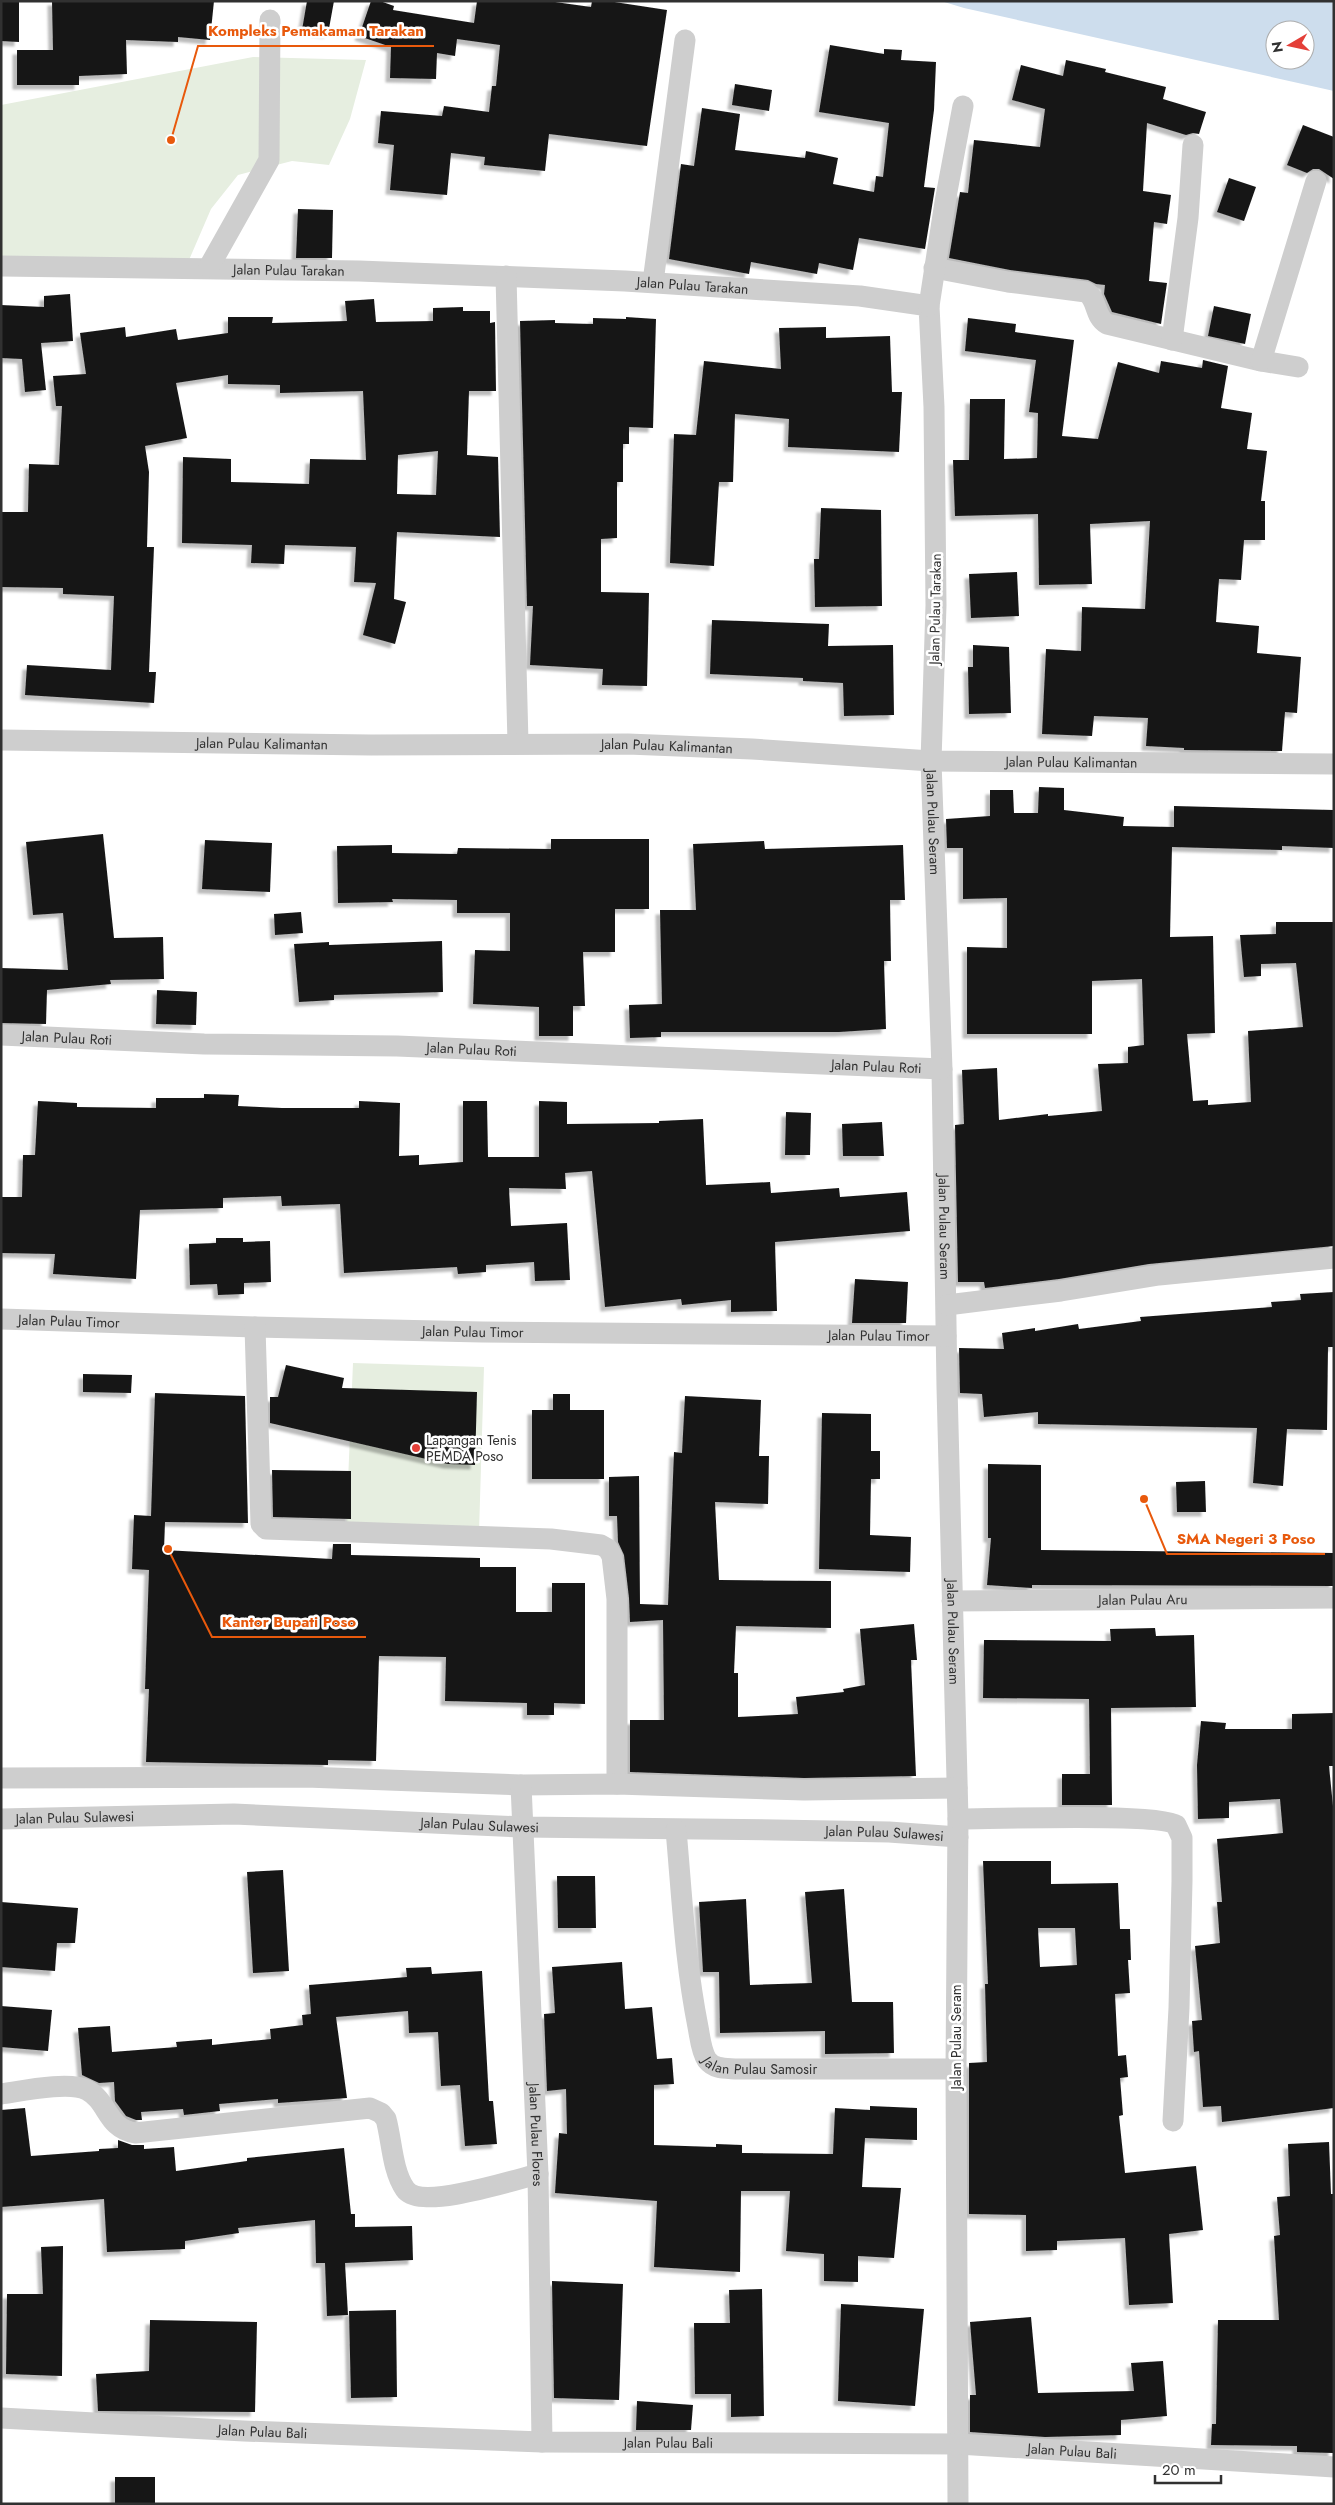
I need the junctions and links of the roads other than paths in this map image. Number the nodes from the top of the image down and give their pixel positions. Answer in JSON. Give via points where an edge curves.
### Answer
{"nodes":[{"id":1,"x":270,"y":20,"type":"dead end"},
{"id":2,"x":685,"y":40,"type":"dead end"},
{"id":3,"x":963,"y":106,"type":"dead end"},
{"id":4,"x":1193,"y":145,"type":"dead end"},
{"id":5,"x":1316,"y":181,"type":"dead end"},
{"id":6,"x":1,"y":266,"type":"edge"},
{"id":7,"x":209,"y":268,"type":"junction"},
{"id":8,"x":934,"y":268,"type":"junction"},
{"id":9,"x":506,"y":276,"type":"junction"},
{"id":10,"x":653,"y":282,"type":"junction"},
{"id":11,"x":929,"y":306,"type":"junction"},
{"id":12,"x":1172,"y":340,"type":"junction"},
{"id":13,"x":1261,"y":361,"type":"junction"},
{"id":14,"x":1298,"y":367,"type":"dead end"},
{"id":15,"x":1,"y":740,"type":"edge"},
{"id":16,"x":518,"y":744,"type":"junction"},
{"id":17,"x":932,"y":761,"type":"junction"},
{"id":18,"x":1334,"y":764,"type":"edge"},
{"id":19,"x":1,"y":1035,"type":"edge"},
{"id":20,"x":942,"y":1069,"type":"junction"},
{"id":21,"x":1334,"y":1258,"type":"edge"},
{"id":22,"x":947,"y":1305,"type":"junction"},
{"id":23,"x":1,"y":1318,"type":"edge"},
{"id":24,"x":255,"y":1328,"type":"junction"},
{"id":25,"x":946,"y":1336,"type":"junction"},
{"id":26,"x":1334,"y":1598,"type":"edge"},
{"id":27,"x":952,"y":1602,"type":"junction"},
{"id":28,"x":1,"y":1778,"type":"edge"},
{"id":29,"x":617,"y":1784,"type":"junction"},
{"id":30,"x":522,"y":1785,"type":"junction"},
{"id":31,"x":957,"y":1788,"type":"junction"},
{"id":32,"x":1,"y":1819,"type":"edge"},
{"id":33,"x":522,"y":1827,"type":"junction"},
{"id":34,"x":958,"y":1828,"type":"junction"},
{"id":35,"x":676,"y":1830,"type":"junction"},
{"id":36,"x":956,"y":2069,"type":"junction"},
{"id":37,"x":1,"y":2094,"type":"edge"},
{"id":38,"x":1173,"y":2121,"type":"dead end"},
{"id":39,"x":538,"y":2174,"type":"junction"},
{"id":40,"x":1,"y":2418,"type":"edge"},
{"id":41,"x":542,"y":2442,"type":"junction"},
{"id":42,"x":958,"y":2444,"type":"junction"},
{"id":43,"x":1334,"y":2467,"type":"edge"},
{"id":44,"x":958,"y":2504,"type":"edge"}],
"edges":[{"from":1,"to":7,"type":"street","via":[[269,160]]},
{"from":2,"to":10,"type":"street"},
{"from":3,"to":8,"type":"street"},
{"from":4,"to":12,"type":"street","via":[[1188,218]]},
{"from":5,"to":13,"type":"street"},
{"from":6,"to":7,"type":"street","name":"Jalan Pulau Tarakan"},
{"from":7,"to":9,"type":"street","name":"Jalan Pulau Tarakan"},
{"from":8,"to":11,"type":"street"},
{"from":8,"to":12,"type":"street","via":[[1086,292],[1104,322]]},
{"from":9,"to":10,"type":"street","name":"Jalan Pulau Tarakan"},
{"from":9,"to":16,"type":"street"},
{"from":10,"to":11,"type":"street","name":"Jalan Pulau Tarakan","via":[[860,296]]},
{"from":11,"to":17,"type":"street","name":"Jalan Pulau Tarakan","via":[[934,407],[936,605]]},
{"from":12,"to":13,"type":"street"},
{"from":13,"to":14,"type":"street"},
{"from":15,"to":16,"type":"street","name":"Jalan Pulau Kalimantan"},
{"from":16,"to":17,"type":"street","name":"Jalan Pulau Kalimantan","via":[[752,749]]},
{"from":17,"to":18,"type":"street","name":"Jalan Pulau Kalimantan"},
{"from":17,"to":20,"type":"street","name":"Jalan Pulau Seram"},
{"from":19,"to":20,"type":"street","name":"Jalan Pulau Roti","via":[[204,1044],[397,1046]]},
{"from":20,"to":22,"type":"street","name":"Jalan Pulau Seram"},
{"from":21,"to":22,"type":"street","via":[[1159,1275]]},
{"from":22,"to":25,"type":"street","name":"Jalan Pulau Seram"},
{"from":23,"to":24,"type":"street","name":"Jalan Pulau Timor"},
{"from":24,"to":25,"type":"street","name":"Jalan Pulau Timor"},
{"from":24,"to":29,"type":"street","via":[[261,1524],[266,1529],[551,1539],[601,1545],[608,1549],[612,1556],[617,1600]]},
{"from":25,"to":27,"type":"street","name":"Jalan Pulau Seram"},
{"from":26,"to":27,"type":"street","name":"Jalan Pulau Aru"},
{"from":27,"to":31,"type":"street","name":"Jalan Pulau Seram"},
{"from":28,"to":30,"type":"street","via":[[315,1777]]},
{"from":29,"to":30,"type":"street"},
{"from":29,"to":31,"type":"street","via":[[804,1790]]},
{"from":30,"to":33,"type":"street","name":"Jalan Pulau Flores"},
{"from":31,"to":34,"type":"street","name":"Jalan Pulau Seram"},
{"from":32,"to":33,"type":"street","name":"Jalan Pulau Sulawesi","via":[[234,1814]]},
{"from":33,"to":35,"type":"street","name":"Jalan Pulau Sulawesi"},
{"from":33,"to":39,"type":"street","name":"Jalan Pulau Flores"},
{"from":34,"to":35,"type":"street","name":"Jalan Pulau Sulawesi","via":[[889,1832]]},
{"from":34,"to":36,"type":"street","name":"Jalan Pulau Seram"},
{"from":34,"to":38,"type":"street","name":"Jalan Pulau Sulawesi","via":[[1111,1818],[1166,1820],[1176,1825],[1182,1838],[1182,1881]]},
{"from":35,"to":36,"type":"street","name":"Jalan Pulau Samosir","via":[[696,2015],[702,2048],[712,2065],[738,2069]]},
{"from":36,"to":42,"type":"street","name":"Jalan Pulau Seram"},
{"from":37,"to":39,"type":"street","via":[[77,2087],[95,2096],[116,2126],[135,2133],[370,2108],[386,2119],[398,2177],[405,2190],[423,2198]]},
{"from":39,"to":41,"type":"street","name":"Jalan Pulau Flores"},
{"from":40,"to":41,"type":"street","name":"Jalan Pulau Bali"},
{"from":41,"to":42,"type":"street","name":"Jalan Pulau Bali"},
{"from":42,"to":43,"type":"street","name":"Jalan Pulau Bali"},
{"from":42,"to":44,"type":"street","name":"Jalan Pulau Seram"}]}
